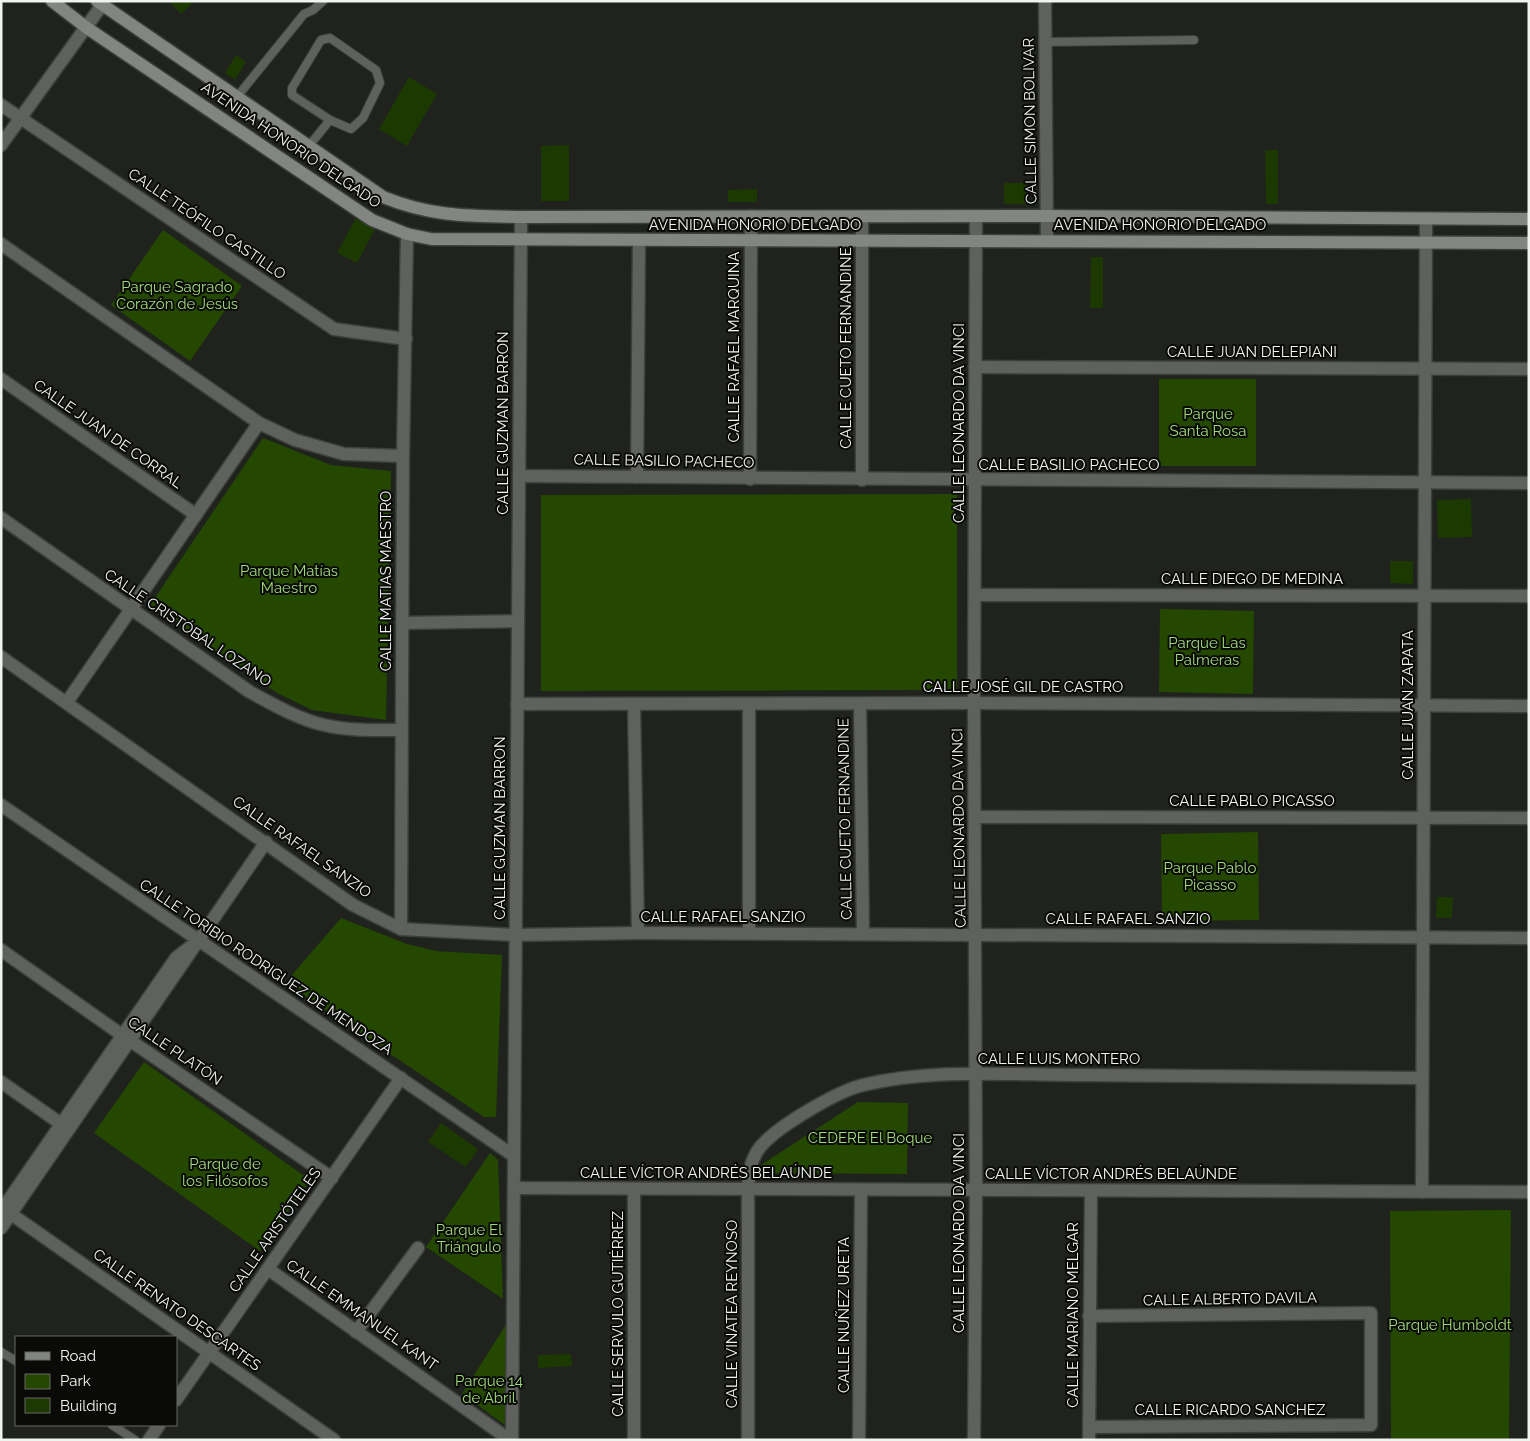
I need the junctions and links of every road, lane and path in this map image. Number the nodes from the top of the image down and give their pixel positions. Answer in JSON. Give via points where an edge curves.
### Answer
{"nodes":[{"id":1,"x":52,"y":1,"type":"edge"},
{"id":2,"x":323,"y":1,"type":"edge"},
{"id":3,"x":1045,"y":1,"type":"edge"},
{"id":4,"x":100,"y":3,"type":"edge"},
{"id":5,"x":87,"y":28,"type":"junction"},
{"id":6,"x":1194,"y":40,"type":"dead end"},
{"id":7,"x":1045,"y":42,"type":"junction"},
{"id":8,"x":236,"y":98,"type":"junction"},
{"id":9,"x":1,"y":105,"type":"edge"},
{"id":10,"x":20,"y":118,"type":"junction"},
{"id":11,"x":330,"y":120,"type":"junction"},
{"id":12,"x":1,"y":145,"type":"edge"},
{"id":13,"x":308,"y":147,"type":"junction"},
{"id":14,"x":751,"y":216,"type":"junction"},
{"id":15,"x":862,"y":216,"type":"junction"},
{"id":16,"x":1047,"y":216,"type":"junction"},
{"id":17,"x":521,"y":217,"type":"junction"},
{"id":18,"x":976,"y":217,"type":"junction"},
{"id":19,"x":1426,"y":219,"type":"junction"},
{"id":20,"x":1529,"y":219,"type":"edge"},
{"id":21,"x":407,"y":234,"type":"junction"},
{"id":22,"x":521,"y":240,"type":"junction"},
{"id":23,"x":639,"y":240,"type":"junction"},
{"id":24,"x":750,"y":240,"type":"junction"},
{"id":25,"x":976,"y":241,"type":"junction"},
{"id":26,"x":1047,"y":241,"type":"junction"},
{"id":27,"x":862,"y":242,"type":"junction"},
{"id":28,"x":1426,"y":243,"type":"junction"},
{"id":29,"x":1529,"y":243,"type":"edge"},
{"id":30,"x":1,"y":244,"type":"edge"},
{"id":31,"x":406,"y":339,"type":"junction"},
{"id":32,"x":975,"y":367,"type":"junction"},
{"id":33,"x":1529,"y":369,"type":"edge"},
{"id":34,"x":1425,"y":370,"type":"junction"},
{"id":35,"x":1,"y":379,"type":"edge"},
{"id":36,"x":259,"y":423,"type":"junction"},
{"id":37,"x":403,"y":456,"type":"junction"},
{"id":38,"x":519,"y":476,"type":"junction"},
{"id":39,"x":637,"y":477,"type":"junction"},
{"id":40,"x":750,"y":479,"type":"junction"},
{"id":41,"x":862,"y":480,"type":"junction"},
{"id":42,"x":974,"y":480,"type":"junction"},
{"id":43,"x":1425,"y":483,"type":"junction"},
{"id":44,"x":1529,"y":483,"type":"edge"},
{"id":45,"x":196,"y":515,"type":"junction"},
{"id":46,"x":1,"y":518,"type":"edge"},
{"id":47,"x":975,"y":595,"type":"junction"},
{"id":48,"x":1424,"y":596,"type":"junction"},
{"id":49,"x":1529,"y":596,"type":"edge"},
{"id":50,"x":131,"y":609,"type":"junction"},
{"id":51,"x":518,"y":620,"type":"junction"},
{"id":52,"x":402,"y":623,"type":"junction"},
{"id":53,"x":1,"y":657,"type":"edge"},
{"id":54,"x":67,"y":702,"type":"junction"},
{"id":55,"x":974,"y":703,"type":"junction"},
{"id":56,"x":517,"y":704,"type":"junction"},
{"id":57,"x":634,"y":704,"type":"junction"},
{"id":58,"x":749,"y":704,"type":"junction"},
{"id":59,"x":860,"y":704,"type":"junction"},
{"id":60,"x":1424,"y":705,"type":"junction"},
{"id":61,"x":1529,"y":706,"type":"edge"},
{"id":62,"x":401,"y":730,"type":"junction"},
{"id":63,"x":1,"y":805,"type":"edge"},
{"id":64,"x":975,"y":817,"type":"junction"},
{"id":65,"x":1423,"y":818,"type":"junction"},
{"id":66,"x":1529,"y":818,"type":"edge"},
{"id":67,"x":266,"y":842,"type":"junction"},
{"id":68,"x":402,"y":928,"type":"junction"},
{"id":69,"x":638,"y":933,"type":"junction"},
{"id":70,"x":749,"y":933,"type":"junction"},
{"id":71,"x":863,"y":934,"type":"junction"},
{"id":72,"x":515,"y":935,"type":"junction"},
{"id":73,"x":976,"y":935,"type":"junction"},
{"id":74,"x":1423,"y":938,"type":"junction"},
{"id":75,"x":1529,"y":938,"type":"edge"},
{"id":76,"x":198,"y":941,"type":"junction"},
{"id":77,"x":1,"y":950,"type":"edge"},
{"id":78,"x":126,"y":1038,"type":"junction"},
{"id":79,"x":975,"y":1074,"type":"junction"},
{"id":80,"x":401,"y":1078,"type":"junction"},
{"id":81,"x":1422,"y":1078,"type":"junction"},
{"id":82,"x":1,"y":1082,"type":"edge"},
{"id":83,"x":65,"y":1127,"type":"junction"},
{"id":84,"x":514,"y":1156,"type":"junction"},
{"id":85,"x":332,"y":1178,"type":"junction"},
{"id":86,"x":514,"y":1188,"type":"junction"},
{"id":87,"x":634,"y":1189,"type":"junction"},
{"id":88,"x":748,"y":1189,"type":"junction"},
{"id":89,"x":861,"y":1190,"type":"junction"},
{"id":90,"x":976,"y":1190,"type":"junction"},
{"id":91,"x":1091,"y":1191,"type":"junction"},
{"id":92,"x":1422,"y":1192,"type":"junction"},
{"id":93,"x":1529,"y":1192,"type":"edge"},
{"id":94,"x":4,"y":1210,"type":"edge"},
{"id":95,"x":1,"y":1228,"type":"edge"},
{"id":96,"x":418,"y":1248,"type":"dead end"},
{"id":97,"x":268,"y":1269,"type":"junction"},
{"id":98,"x":1090,"y":1316,"type":"junction"},
{"id":99,"x":356,"y":1332,"type":"junction"},
{"id":100,"x":1,"y":1352,"type":"edge"},
{"id":101,"x":210,"y":1352,"type":"junction"},
{"id":102,"x":15,"y":1361,"type":"edge"},
{"id":103,"x":178,"y":1397,"type":"edge"},
{"id":104,"x":1370,"y":1425,"type":"joint"},
{"id":105,"x":114,"y":1426,"type":"edge"},
{"id":106,"x":159,"y":1426,"type":"edge"},
{"id":107,"x":1089,"y":1433,"type":"edge"},
{"id":108,"x":135,"y":1440,"type":"edge"},
{"id":109,"x":149,"y":1440,"type":"edge"},
{"id":110,"x":334,"y":1440,"type":"edge"},
{"id":111,"x":511,"y":1440,"type":"edge"},
{"id":112,"x":634,"y":1440,"type":"edge"},
{"id":113,"x":748,"y":1440,"type":"edge"},
{"id":114,"x":859,"y":1440,"type":"edge"},
{"id":115,"x":974,"y":1440,"type":"edge"}],
"edges":[{"from":1,"to":5,"type":"street","name":"AVENIDA HONORIO DELGADO"},
{"from":2,"to":8,"type":"lane","via":[[304,14]]},
{"from":3,"to":7,"type":"street","name":"CALLE SIMON BOLIVAR"},
{"from":4,"to":5,"type":"street"},
{"from":4,"to":8,"type":"street","name":"AVENIDA HONORIO DELGADO"},
{"from":5,"to":10,"type":"street"},
{"from":5,"to":21,"type":"street","name":"AVENIDA HONORIO DELGADO","via":[[372,220]]},
{"from":6,"to":7,"type":"lane"},
{"from":7,"to":16,"type":"street","name":"CALLE SIMON BOLIVAR"},
{"from":8,"to":13,"type":"street","name":"AVENIDA HONORIO DELGADO"},
{"from":9,"to":10,"type":"street","name":"CALLE TEÓFILO CASTILLO"},
{"from":10,"to":12,"type":"street"},
{"from":10,"to":31,"type":"street","name":"CALLE TEÓFILO CASTILLO","via":[[334,329]]},
{"from":11,"to":11,"type":"lane","via":[[352,129],[363,118],[380,83],[376,70],[330,38],[321,40],[292,88],[292,95]]},
{"from":11,"to":13,"type":"lane"},
{"from":13,"to":17,"type":"street","name":"AVENIDA HONORIO DELGADO","via":[[383,197],[410,208],[442,214]]},
{"from":14,"to":15,"type":"street","name":"AVENIDA HONORIO DELGADO"},
{"from":14,"to":17,"type":"street","name":"AVENIDA HONORIO DELGADO"},
{"from":14,"to":24,"type":"street","name":"CALLE RAFAEL MARQUINA"},
{"from":15,"to":18,"type":"street","name":"AVENIDA HONORIO DELGADO"},
{"from":15,"to":27,"type":"street","name":"CALLE CUETO FERNANDINE"},
{"from":16,"to":18,"type":"street","name":"AVENIDA HONORIO DELGADO"},
{"from":16,"to":19,"type":"street","name":"AVENIDA HONORIO DELGADO"},
{"from":16,"to":26,"type":"street","name":"CALLE SIMON BOLIVAR"},
{"from":17,"to":22,"type":"street","name":"CALLE GUZMAN BARRON"},
{"from":18,"to":25,"type":"street","name":"CALLE LEONARDO DA VINCI"},
{"from":19,"to":20,"type":"street","name":"AVENIDA HONORIO DELGADO"},
{"from":19,"to":28,"type":"street","name":"CALLE JUAN ZAPATA"},
{"from":21,"to":22,"type":"street","name":"AVENIDA HONORIO DELGADO","via":[[430,239]]},
{"from":21,"to":31,"type":"street","name":"CALLE MATIAS MAESTRO"},
{"from":22,"to":23,"type":"street","name":"AVENIDA HONORIO DELGADO"},
{"from":22,"to":38,"type":"street","name":"CALLE GUZMAN BARRON"},
{"from":23,"to":24,"type":"street","name":"AVENIDA HONORIO DELGADO"},
{"from":23,"to":39,"type":"street"},
{"from":24,"to":27,"type":"street","name":"AVENIDA HONORIO DELGADO"},
{"from":24,"to":40,"type":"street","name":"CALLE RAFAEL MARQUINA"},
{"from":25,"to":26,"type":"street","name":"AVENIDA HONORIO DELGADO"},
{"from":25,"to":27,"type":"street","name":"AVENIDA HONORIO DELGADO"},
{"from":25,"to":32,"type":"street","name":"CALLE LEONARDO DA VINCI"},
{"from":26,"to":28,"type":"street","name":"AVENIDA HONORIO DELGADO"},
{"from":27,"to":41,"type":"street","name":"CALLE CUETO FERNANDINE"},
{"from":28,"to":29,"type":"street","name":"AVENIDA HONORIO DELGADO"},
{"from":28,"to":34,"type":"street","name":"CALLE JUAN ZAPATA"},
{"from":30,"to":36,"type":"street"},
{"from":31,"to":37,"type":"street","name":"CALLE MATIAS MAESTRO"},
{"from":32,"to":34,"type":"street","name":"CALLE JUAN DELEPIANI"},
{"from":32,"to":42,"type":"street","name":"CALLE LEONARDO DA VINCI"},
{"from":33,"to":34,"type":"street","name":"CALLE JUAN DELEPIANI"},
{"from":34,"to":43,"type":"street","name":"CALLE JUAN ZAPATA"},
{"from":35,"to":45,"type":"street","name":"CALLE JUAN DE CORRAL"},
{"from":36,"to":37,"type":"street","via":[[295,440],[344,454]]},
{"from":36,"to":45,"type":"street"},
{"from":37,"to":52,"type":"street","name":"CALLE MATIAS MAESTRO"},
{"from":38,"to":39,"type":"street","name":"CALLE BASILIO PACHECO"},
{"from":38,"to":51,"type":"street","name":"CALLE GUZMAN BARRON"},
{"from":39,"to":40,"type":"street","name":"CALLE BASILIO PACHECO"},
{"from":40,"to":41,"type":"street","name":"CALLE BASILIO PACHECO"},
{"from":41,"to":42,"type":"street","name":"CALLE BASILIO PACHECO"},
{"from":42,"to":43,"type":"street","name":"CALLE BASILIO PACHECO"},
{"from":42,"to":47,"type":"street","name":"CALLE LEONARDO DA VINCI"},
{"from":43,"to":44,"type":"street","name":"CALLE BASILIO PACHECO"},
{"from":43,"to":48,"type":"street","name":"CALLE JUAN ZAPATA"},
{"from":45,"to":50,"type":"street"},
{"from":46,"to":50,"type":"street","name":"CALLE CRISTÓBAL LOZANO"},
{"from":47,"to":48,"type":"street","name":"CALLE DIEGO DE MEDINA"},
{"from":47,"to":55,"type":"street","name":"CALLE LEONARDO DA VINCI"},
{"from":48,"to":49,"type":"street","name":"CALLE DIEGO DE MEDINA"},
{"from":48,"to":60,"type":"street","name":"CALLE JUAN ZAPATA"},
{"from":50,"to":54,"type":"street"},
{"from":50,"to":62,"type":"street","name":"CALLE CRISTÓBAL LOZANO","via":[[250,692],[282,710],[324,725],[356,730]]},
{"from":51,"to":52,"type":"street"},
{"from":51,"to":56,"type":"street","name":"CALLE GUZMAN BARRON"},
{"from":52,"to":62,"type":"street","name":"CALLE MATIAS MAESTRO"},
{"from":53,"to":54,"type":"street","name":"CALLE RAFAEL SANZIO"},
{"from":54,"to":67,"type":"street","name":"CALLE RAFAEL SANZIO"},
{"from":55,"to":59,"type":"street","name":"CALLE JOSÉ GIL DE CASTRO"},
{"from":55,"to":60,"type":"street","name":"CALLE JOSÉ GIL DE CASTRO"},
{"from":55,"to":64,"type":"street","name":"CALLE LEONARDO DA VINCI"},
{"from":56,"to":57,"type":"street","name":"CALLE JOSÉ GIL DE CASTRO"},
{"from":56,"to":72,"type":"street","name":"CALLE GUZMAN BARRON"},
{"from":57,"to":58,"type":"street","name":"CALLE JOSÉ GIL DE CASTRO"},
{"from":57,"to":69,"type":"street"},
{"from":58,"to":59,"type":"street","name":"CALLE JOSÉ GIL DE CASTRO"},
{"from":58,"to":70,"type":"street"},
{"from":59,"to":71,"type":"street","name":"CALLE CUETO FERNANDINE"},
{"from":60,"to":61,"type":"street","name":"CALLE JOSÉ GIL DE CASTRO"},
{"from":60,"to":65,"type":"street","name":"CALLE JUAN ZAPATA"},
{"from":62,"to":68,"type":"street","name":"CALLE MATIAS MAESTRO"},
{"from":63,"to":76,"type":"street","name":"CALLE TORIBIO RODRIGUEZ DE MENDOZA"},
{"from":64,"to":65,"type":"street","name":"CALLE PABLO PICASSO"},
{"from":64,"to":73,"type":"street","name":"CALLE LEONARDO DA VINCI"},
{"from":65,"to":66,"type":"street","name":"CALLE PABLO PICASSO"},
{"from":65,"to":74,"type":"street","name":"CALLE JUAN ZAPATA"},
{"from":67,"to":68,"type":"street","name":"CALLE RAFAEL SANZIO","via":[[353,904]]},
{"from":67,"to":76,"type":"street"},
{"from":68,"to":72,"type":"street","name":"CALLE RAFAEL SANZIO"},
{"from":69,"to":70,"type":"street","name":"CALLE RAFAEL SANZIO"},
{"from":69,"to":72,"type":"street","name":"CALLE RAFAEL SANZIO"},
{"from":70,"to":71,"type":"street","name":"CALLE RAFAEL SANZIO"},
{"from":71,"to":73,"type":"street","name":"CALLE RAFAEL SANZIO"},
{"from":72,"to":84,"type":"street","name":"CALLE GUZMAN BARRON"},
{"from":73,"to":74,"type":"street","name":"CALLE RAFAEL SANZIO"},
{"from":73,"to":79,"type":"street","name":"CALLE LEONARDO DA VINCI"},
{"from":74,"to":75,"type":"street","name":"CALLE RAFAEL SANZIO"},
{"from":74,"to":81,"type":"street","name":"CALLE JUAN ZAPATA"},
{"from":76,"to":78,"type":"street"},
{"from":76,"to":80,"type":"street","name":"CALLE TORIBIO RODRIGUEZ DE MENDOZA"},
{"from":77,"to":78,"type":"street","name":"CALLE PLATÓN"},
{"from":78,"to":83,"type":"street"},
{"from":78,"to":85,"type":"street","name":"CALLE PLATÓN"},
{"from":79,"to":81,"type":"street","name":"CALLE LUIS MONTERO"},
{"from":79,"to":88,"type":"street","name":"CALLE LUIS MONTERO","via":[[900,1077],[861,1086],[814,1108],[775,1132],[759,1148],[749,1168]]},
{"from":79,"to":90,"type":"street","name":"CALLE LEONARDO DA VINCI"},
{"from":80,"to":84,"type":"street","name":"CALLE TORIBIO RODRIGUEZ DE MENDOZA"},
{"from":80,"to":85,"type":"street","name":"CALLE ARISTÓTELES"},
{"from":81,"to":92,"type":"street","name":"CALLE JUAN ZAPATA"},
{"from":82,"to":83,"type":"street"},
{"from":83,"to":94,"type":"street"},
{"from":84,"to":86,"type":"street","name":"CALLE GUZMAN BARRON"},
{"from":85,"to":97,"type":"street","name":"CALLE ARISTÓTELES"},
{"from":86,"to":87,"type":"street","name":"CALLE VÍCTOR ANDRÉS BELAÚNDE"},
{"from":86,"to":111,"type":"street","name":"CALLE GUZMAN BARRON"},
{"from":87,"to":88,"type":"street","name":"CALLE VÍCTOR ANDRÉS BELAÚNDE"},
{"from":87,"to":112,"type":"street","name":"CALLE SERVULO GUTIÉRREZ"},
{"from":88,"to":89,"type":"street","name":"CALLE VÍCTOR ANDRÉS BELAÚNDE"},
{"from":88,"to":113,"type":"street","name":"CALLE VINATEA REYNOSO"},
{"from":89,"to":90,"type":"street","name":"CALLE VÍCTOR ANDRÉS BELAÚNDE"},
{"from":89,"to":114,"type":"street","name":"CALLE NUÑEZ URETA"},
{"from":90,"to":91,"type":"street","name":"CALLE VÍCTOR ANDRÉS BELAÚNDE"},
{"from":90,"to":115,"type":"street","name":"CALLE LEONARDO DA VINCI"},
{"from":91,"to":92,"type":"street","name":"CALLE VÍCTOR ANDRÉS BELAÚNDE"},
{"from":91,"to":98,"type":"street","name":"CALLE MARIANO MELGAR"},
{"from":92,"to":93,"type":"street","name":"CALLE VÍCTOR ANDRÉS BELAÚNDE"},
{"from":94,"to":95,"type":"street"},
{"from":94,"to":101,"type":"street","name":"CALLE RENATO DESCARTES"},
{"from":96,"to":99,"type":"street"},
{"from":97,"to":99,"type":"street","name":"CALLE EMMANUEL KANT"},
{"from":97,"to":101,"type":"street","name":"CALLE ARISTÓTELES"},
{"from":98,"to":104,"type":"street","name":"CALLE ALBERTO DAVILA","via":[[1371,1314]]},
{"from":98,"to":107,"type":"street","name":"CALLE MARIANO MELGAR"},
{"from":99,"to":111,"type":"street","name":"CALLE EMMANUEL KANT"},
{"from":100,"to":102,"type":"lane"},
{"from":101,"to":103,"type":"street","name":"CALLE ARISTÓTELES"},
{"from":101,"to":110,"type":"street","name":"CALLE RENATO DESCARTES"},
{"from":104,"to":107,"type":"street","name":"CALLE RICARDO SANCHEZ"},
{"from":105,"to":108,"type":"lane"},
{"from":106,"to":109,"type":"street"}]}
